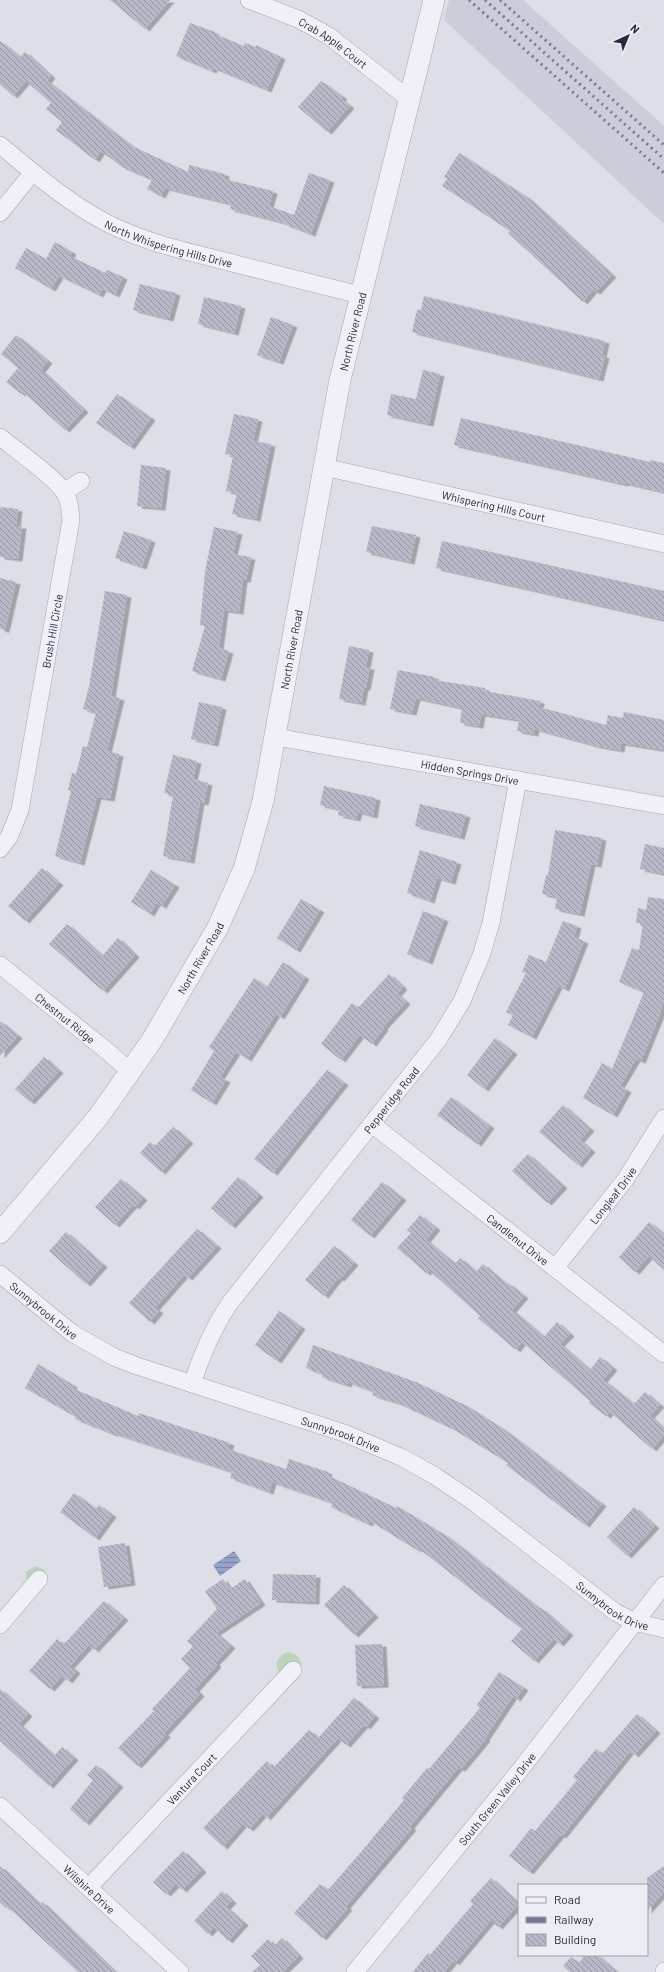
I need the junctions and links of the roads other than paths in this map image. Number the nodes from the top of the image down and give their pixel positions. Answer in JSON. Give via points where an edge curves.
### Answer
{"nodes":[{"id":1,"x":249,"y":0,"type":"edge"},
{"id":2,"x":434,"y":0,"type":"edge"},
{"id":3,"x":409,"y":99,"type":"junction"},
{"id":4,"x":0,"y":145,"type":"edge"},
{"id":5,"x":33,"y":172,"type":"junction"},
{"id":6,"x":0,"y":213,"type":"edge"},
{"id":7,"x":360,"y":295,"type":"junction"},
{"id":8,"x":0,"y":437,"type":"edge"},
{"id":9,"x":324,"y":467,"type":"junction"},
{"id":10,"x":81,"y":481,"type":"dead end"},
{"id":11,"x":64,"y":492,"type":"junction"},
{"id":12,"x":664,"y":544,"type":"edge"},
{"id":13,"x":276,"y":737,"type":"junction"},
{"id":14,"x":518,"y":780,"type":"junction"},
{"id":15,"x":664,"y":806,"type":"edge"},
{"id":16,"x":0,"y":849,"type":"edge"},
{"id":17,"x":0,"y":965,"type":"edge"},
{"id":18,"x":131,"y":1072,"type":"junction"},
{"id":19,"x":664,"y":1118,"type":"edge"},
{"id":20,"x":372,"y":1124,"type":"junction"},
{"id":21,"x":0,"y":1233,"type":"edge"},
{"id":22,"x":555,"y":1268,"type":"junction"},
{"id":23,"x":0,"y":1274,"type":"edge"},
{"id":24,"x":664,"y":1354,"type":"edge"},
{"id":25,"x":192,"y":1384,"type":"junction"},
{"id":26,"x":39,"y":1579,"type":"dead end"},
{"id":27,"x":664,"y":1585,"type":"edge"},
{"id":28,"x":634,"y":1622,"type":"junction"},
{"id":29,"x":0,"y":1625,"type":"edge"},
{"id":30,"x":664,"y":1630,"type":"edge"},
{"id":31,"x":293,"y":1670,"type":"dead end"},
{"id":32,"x":0,"y":1806,"type":"edge"},
{"id":33,"x":89,"y":1887,"type":"junction"},
{"id":34,"x":180,"y":1972,"type":"edge"},
{"id":35,"x":354,"y":1972,"type":"edge"}],
"edges":[{"from":1,"to":3,"type":"street","name":"Crab Apple Court","via":[[298,19],[329,36]]},
{"from":2,"to":3,"type":"street","name":"North River Road"},
{"from":3,"to":7,"type":"street","name":"North River Road"},
{"from":4,"to":5,"type":"street","name":"North Whispering Hills Drive"},
{"from":5,"to":6,"type":"street"},
{"from":5,"to":7,"type":"street","name":"North Whispering Hills Drive","via":[[86,211],[136,236],[180,250]]},
{"from":7,"to":9,"type":"street","name":"North River Road","via":[[340,380]]},
{"from":8,"to":11,"type":"street","name":"Brush Hill Circle"},
{"from":9,"to":12,"type":"street","name":"Whispering Hills Court"},
{"from":9,"to":13,"type":"street","name":"North River Road"},
{"from":10,"to":11,"type":"street"},
{"from":11,"to":16,"type":"street","name":"Brush Hill Circle","via":[[70,504],[69,540],[20,810]]},
{"from":13,"to":14,"type":"street","name":"Hidden Springs Drive"},
{"from":13,"to":18,"type":"street","name":"North River Road","via":[[263,800],[244,869],[211,940]]},
{"from":14,"to":15,"type":"street","name":"Hidden Springs Drive"},
{"from":14,"to":20,"type":"street","name":"Pepperidge Road","via":[[491,923],[473,976],[438,1040]]},
{"from":17,"to":18,"type":"street","name":"Chestnut Ridge"},
{"from":18,"to":21,"type":"street","name":"North River Road","via":[[99,1116]]},
{"from":19,"to":22,"type":"street","name":"Longleaf Drive","via":[[625,1180]]},
{"from":20,"to":22,"type":"street","name":"Candlenut Drive"},
{"from":20,"to":25,"type":"street","name":"Pepperidge Road","via":[[230,1303],[207,1343]]},
{"from":22,"to":24,"type":"street","name":"Candlenut Drive"},
{"from":23,"to":25,"type":"street","name":"Sunnybrook Drive","via":[[72,1333],[97,1348],[137,1366]]},
{"from":25,"to":28,"type":"street","name":"Sunnybrook Drive","via":[[344,1433],[403,1458],[476,1503],[615,1612]]},
{"from":26,"to":29,"type":"street"},
{"from":27,"to":28,"type":"street","name":"South Green Valley Drive"},
{"from":28,"to":30,"type":"street","name":"Sunnybrook Drive"},
{"from":28,"to":35,"type":"street","name":"South Green Valley Drive","via":[[513,1779]]},
{"from":31,"to":33,"type":"street","name":"Ventura Court"},
{"from":32,"to":33,"type":"street","name":"Wilshire Drive"},
{"from":33,"to":34,"type":"street","name":"Wilshire Drive"}]}
